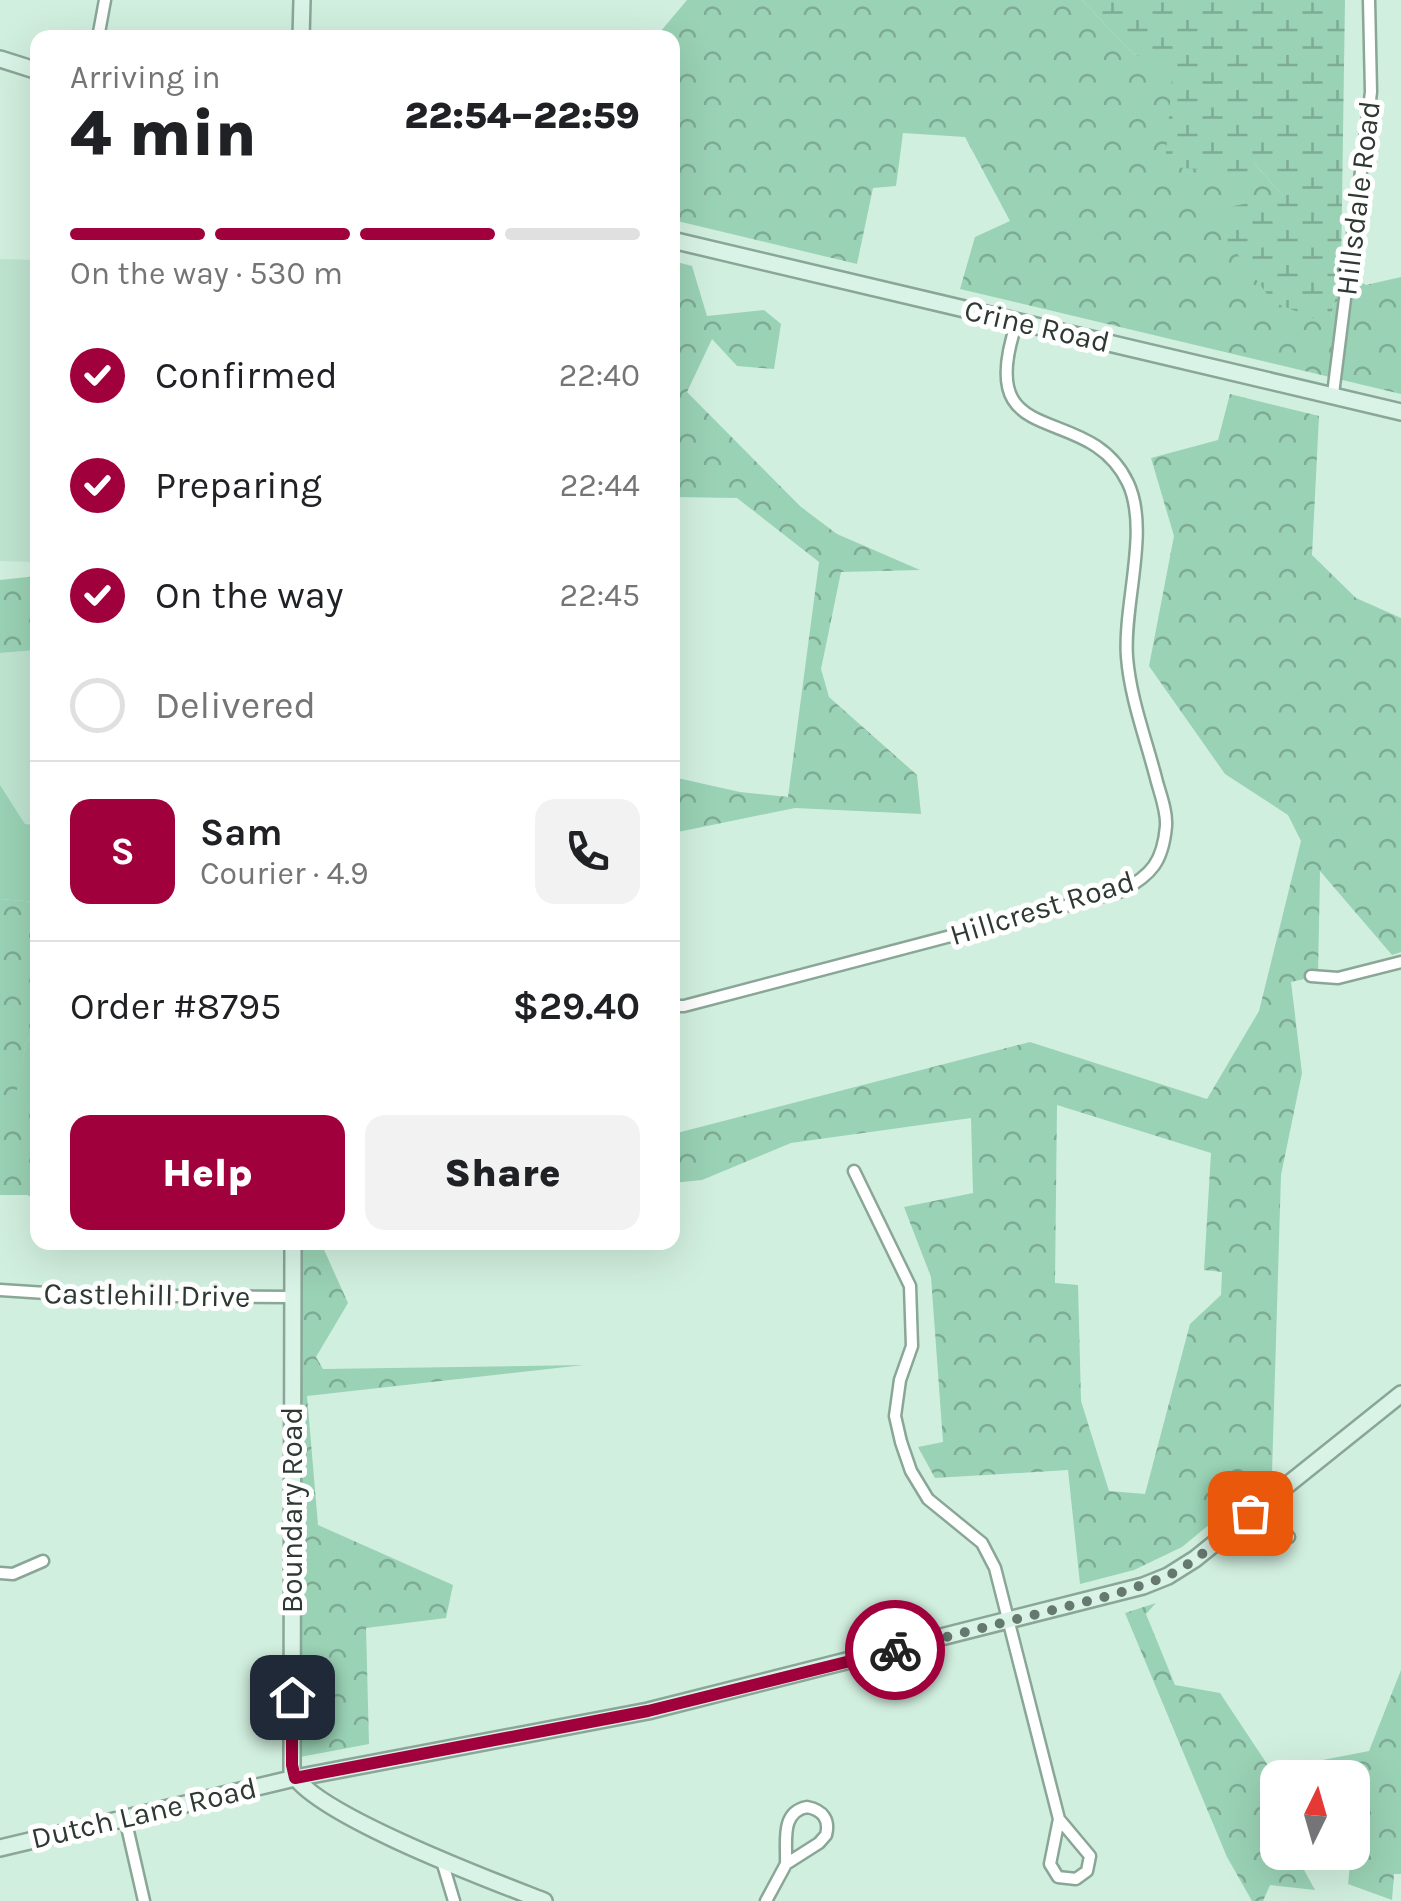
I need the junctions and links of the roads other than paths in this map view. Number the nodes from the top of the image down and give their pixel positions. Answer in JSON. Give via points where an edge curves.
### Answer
{"nodes":[{"id":1,"x":104,"y":0,"type":"edge"},
{"id":2,"x":302,"y":0,"type":"edge"},
{"id":3,"x":1369,"y":0,"type":"edge"},
{"id":4,"x":99,"y":30,"type":"edge"},
{"id":5,"x":300,"y":30,"type":"edge"},
{"id":6,"x":0,"y":59,"type":"edge"},
{"id":7,"x":30,"y":68,"type":"edge"},
{"id":8,"x":680,"y":242,"type":"edge"},
{"id":9,"x":1018,"y":322,"type":"junction"},
{"id":10,"x":1333,"y":394,"type":"junction"},
{"id":11,"x":1401,"y":412,"type":"edge"},
{"id":12,"x":1401,"y":962,"type":"edge"},
{"id":13,"x":1311,"y":976,"type":"dead end"},
{"id":14,"x":680,"y":1006,"type":"edge"},
{"id":15,"x":854,"y":1172,"type":"dead end"},
{"id":16,"x":293,"y":1250,"type":"edge"},
{"id":17,"x":0,"y":1290,"type":"edge"},
{"id":18,"x":293,"y":1297,"type":"junction"},
{"id":19,"x":1401,"y":1394,"type":"edge"},
{"id":20,"x":1261,"y":1504,"type":"junction"},
{"id":21,"x":1289,"y":1537,"type":"dead end"},
{"id":22,"x":43,"y":1562,"type":"dead end"},
{"id":23,"x":0,"y":1573,"type":"edge"},
{"id":24,"x":1009,"y":1621,"type":"junction"},
{"id":25,"x":295,"y":1778,"type":"junction"},
{"id":26,"x":125,"y":1818,"type":"junction"},
{"id":27,"x":1059,"y":1819,"type":"junction"},
{"id":28,"x":0,"y":1848,"type":"edge"},
{"id":29,"x":442,"y":1861,"type":"junction"},
{"id":30,"x":786,"y":1864,"type":"junction"},
{"id":31,"x":144,"y":1901,"type":"edge"},
{"id":32,"x":454,"y":1901,"type":"edge"},
{"id":33,"x":544,"y":1901,"type":"edge"},
{"id":34,"x":766,"y":1901,"type":"edge"}],
"edges":[{"from":1,"to":4,"type":"street"},
{"from":2,"to":5,"type":"street"},
{"from":3,"to":10,"type":"street","name":"Hillsdale Road","via":[[1370,108]]},
{"from":6,"to":7,"type":"street"},
{"from":8,"to":9,"type":"street","name":"Crine Road"},
{"from":9,"to":10,"type":"street","name":"Crine Road"},
{"from":9,"to":14,"type":"street","name":"Hillcrest Road","via":[[1005,363],[1009,396],[1038,422],[1079,434],[1104,451],[1129,485],[1135,537],[1126,653],[1167,821],[1157,859],[1148,877],[1122,891]]},
{"from":10,"to":11,"type":"street","name":"Crine Road"},
{"from":12,"to":13,"type":"street","via":[[1338,978]]},
{"from":15,"to":24,"type":"street","via":[[910,1286],[912,1346],[895,1416],[911,1471],[928,1499],[982,1542]]},
{"from":16,"to":18,"type":"street","name":"Boundary Road"},
{"from":17,"to":18,"type":"street","name":"Castlehill Drive"},
{"from":18,"to":25,"type":"street","name":"Boundary Road"},
{"from":19,"to":20,"type":"street","name":"Dutch Lane Road"},
{"from":20,"to":21,"type":"street"},
{"from":20,"to":24,"type":"street","name":"Dutch Lane Road","via":[[1168,1576]]},
{"from":22,"to":23,"type":"street"},
{"from":24,"to":25,"type":"street","name":"Dutch Lane Road","via":[[648,1711]]},
{"from":24,"to":27,"type":"street"},
{"from":25,"to":26,"type":"street","name":"Dutch Lane Road"},
{"from":25,"to":29,"type":"street","via":[[321,1800]]},
{"from":26,"to":28,"type":"street","name":"Dutch Lane Road"},
{"from":26,"to":31,"type":"street"},
{"from":27,"to":27,"type":"street","via":[[1090,1856],[1076,1880],[1058,1877],[1050,1864]]},
{"from":29,"to":32,"type":"street"},
{"from":29,"to":33,"type":"street"},
{"from":30,"to":30,"type":"street","via":[[789,1817],[801,1807],[815,1808],[825,1817],[826,1835]]},
{"from":30,"to":34,"type":"street"}]}
